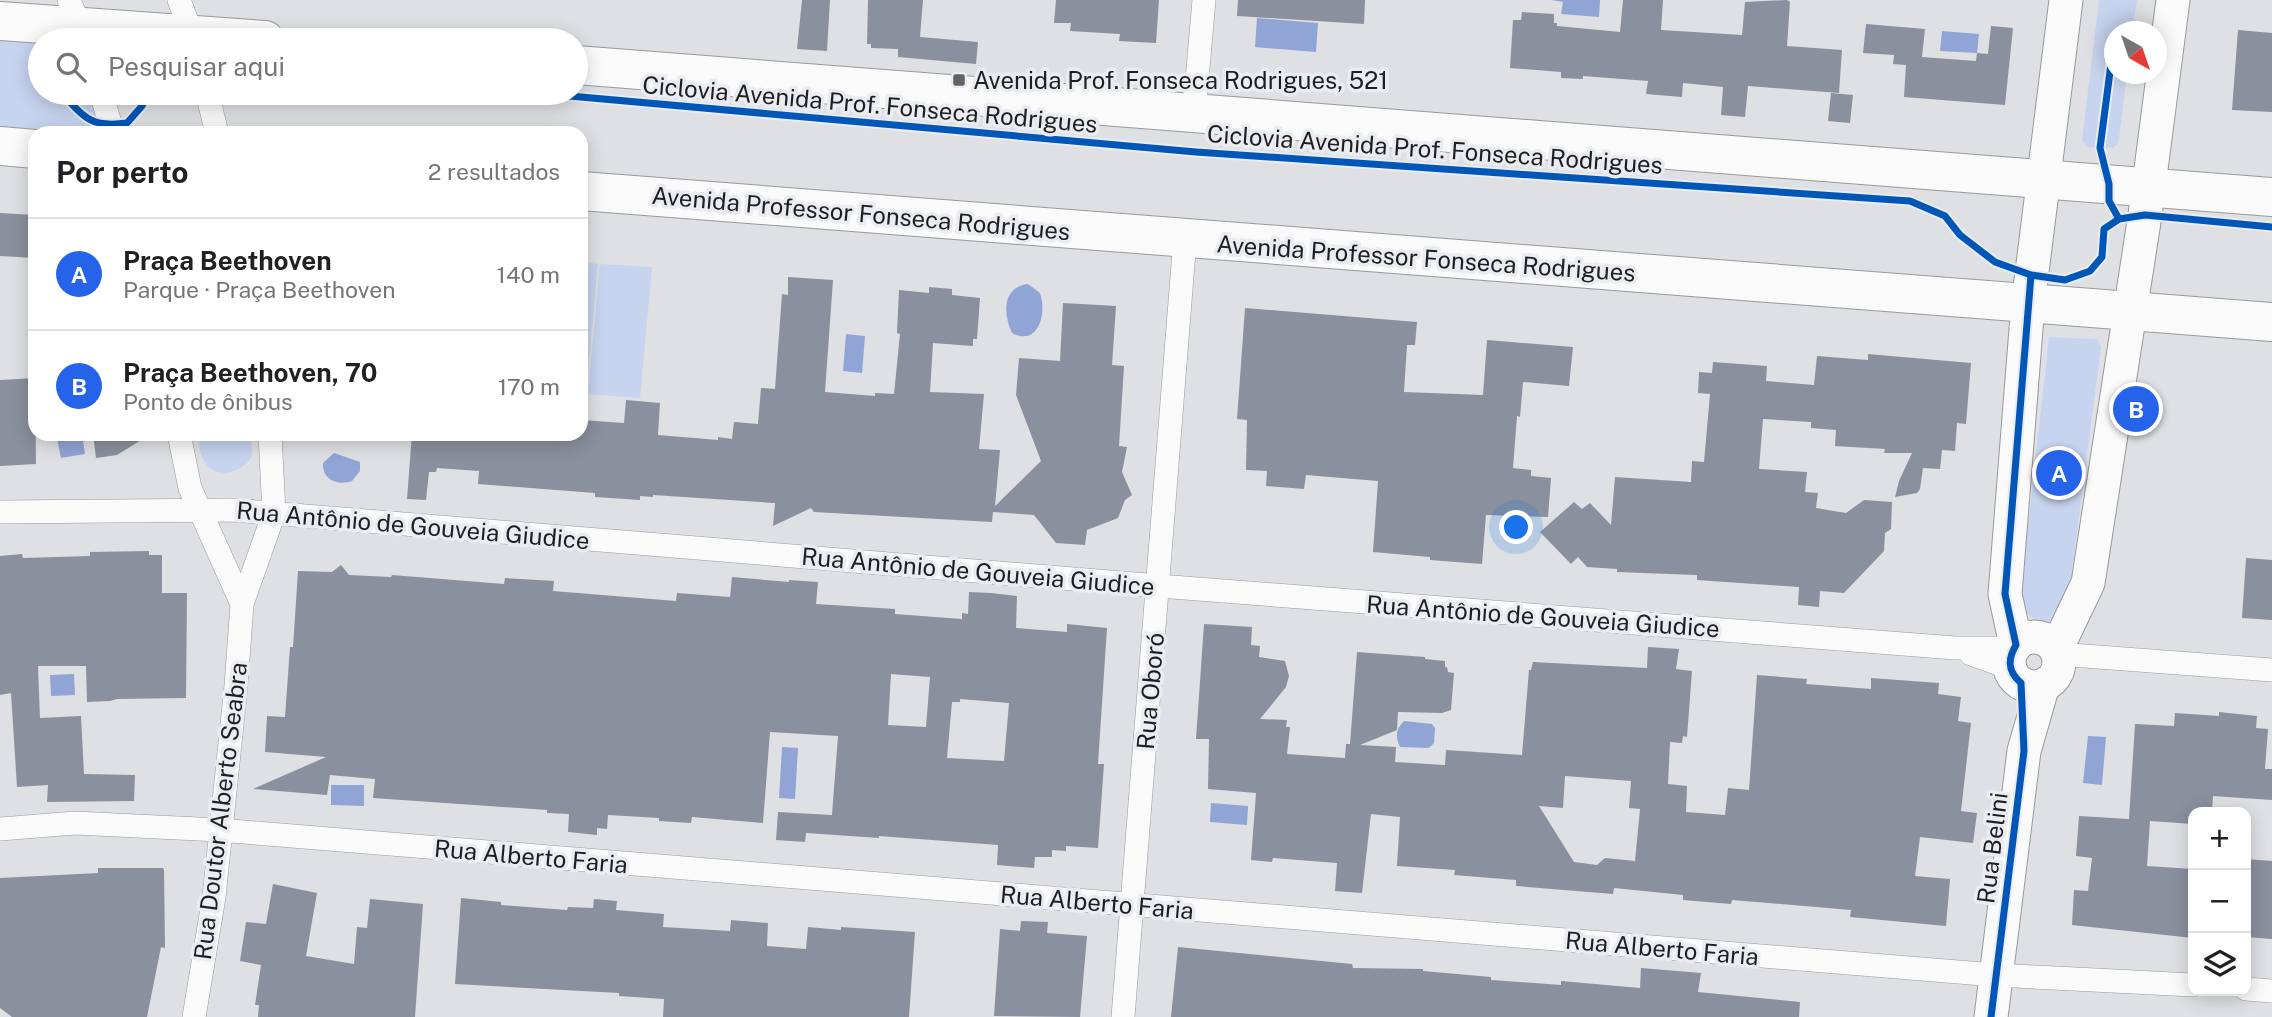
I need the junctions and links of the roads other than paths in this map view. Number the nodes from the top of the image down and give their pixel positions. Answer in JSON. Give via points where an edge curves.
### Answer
{"nodes":[{"id":1,"x":1204,"y":0,"type":"edge"},
{"id":2,"x":2067,"y":0,"type":"edge"},
{"id":3,"x":2173,"y":0,"type":"edge"},
{"id":4,"x":0,"y":21,"type":"edge"},
{"id":5,"x":79,"y":23,"type":"edge"},
{"id":6,"x":188,"y":25,"type":"edge"},
{"id":7,"x":588,"y":66,"type":"edge"},
{"id":8,"x":105,"y":105,"type":"edge"},
{"id":9,"x":210,"y":105,"type":"edge"},
{"id":10,"x":1194,"y":114,"type":"junction"},
{"id":11,"x":111,"y":126,"type":"edge"},
{"id":12,"x":215,"y":126,"type":"edge"},
{"id":13,"x":0,"y":146,"type":"edge"},
{"id":14,"x":28,"y":148,"type":"edge"},
{"id":15,"x":2043,"y":179,"type":"junction"},
{"id":16,"x":2148,"y":187,"type":"junction"},
{"id":17,"x":588,"y":192,"type":"edge"},
{"id":18,"x":2272,"y":197,"type":"edge"},
{"id":19,"x":1185,"y":239,"type":"junction"},
{"id":20,"x":2028,"y":304,"type":"junction"},
{"id":21,"x":2129,"y":312,"type":"junction"},
{"id":22,"x":2272,"y":323,"type":"edge"},
{"id":23,"x":180,"y":441,"type":"edge"},
{"id":24,"x":270,"y":441,"type":"edge"},
{"id":25,"x":200,"y":511,"type":"junction"},
{"id":26,"x":0,"y":512,"type":"edge"},
{"id":27,"x":274,"y":513,"type":"junction"},
{"id":28,"x":1159,"y":586,"type":"junction"},
{"id":29,"x":242,"y":604,"type":"junction"},
{"id":30,"x":2035,"y":663,"type":"junction"},
{"id":31,"x":2272,"y":670,"type":"edge"},
{"id":32,"x":0,"y":829,"type":"edge"},
{"id":33,"x":219,"y":830,"type":"junction"},
{"id":34,"x":1132,"y":905,"type":"junction"},
{"id":35,"x":1995,"y":975,"type":"junction"},
{"id":36,"x":2188,"y":985,"type":"edge"},
{"id":37,"x":2251,"y":989,"type":"edge"},
{"id":38,"x":2272,"y":991,"type":"edge"},
{"id":39,"x":194,"y":1017,"type":"edge"},
{"id":40,"x":1123,"y":1017,"type":"edge"},
{"id":41,"x":1991,"y":1017,"type":"edge"}],
"edges":[{"from":1,"to":10,"type":"street"},
{"from":2,"to":15,"type":"street"},
{"from":3,"to":16,"type":"street","name":"Rua Belini"},
{"from":4,"to":5,"type":"highway"},
{"from":5,"to":6,"type":"highway"},
{"from":7,"to":10,"type":"highway"},
{"from":8,"to":11,"type":"street"},
{"from":9,"to":12,"type":"street"},
{"from":10,"to":15,"type":"highway"},
{"from":13,"to":14,"type":"highway"},
{"from":15,"to":16,"type":"highway"},
{"from":15,"to":20,"type":"street"},
{"from":16,"to":18,"type":"highway"},
{"from":16,"to":21,"type":"street","name":"Rua Belini"},
{"from":17,"to":19,"type":"highway","name":"Avenida Professor Fonseca Rodrigues"},
{"from":19,"to":20,"type":"highway","name":"Avenida Professor Fonseca Rodrigues"},
{"from":19,"to":28,"type":"street","name":"Rua Oboró"},
{"from":20,"to":21,"type":"highway","name":"Avenida Professor Fonseca Rodrigues"},
{"from":20,"to":30,"type":"street","via":[[2005,594]]},
{"from":21,"to":22,"type":"highway","name":"Avenida Professor Fonseca Rodrigues"},
{"from":21,"to":30,"type":"street","name":"Rua Belini","via":[[2088,583]]},
{"from":23,"to":25,"type":"street","name":"Rua Doutor Alberto Seabra"},
{"from":24,"to":27,"type":"street"},
{"from":25,"to":26,"type":"street","name":"Rua Antônio de Gouveia Giudice"},
{"from":25,"to":27,"type":"street","name":"Rua Antônio de Gouveia Giudice"},
{"from":25,"to":29,"type":"street","name":"Rua Doutor Alberto Seabra"},
{"from":27,"to":28,"type":"street","name":"Rua Antônio de Gouveia Giudice"},
{"from":27,"to":29,"type":"street","name":"Rua Doutor Alberto Seabra"},
{"from":28,"to":30,"type":"street","name":"Rua Antônio de Gouveia Giudice","via":[[1955,648]]},
{"from":28,"to":34,"type":"street","name":"Rua Oboró"},
{"from":29,"to":33,"type":"street","name":"Rua Doutor Alberto Seabra"},
{"from":30,"to":31,"type":"street","name":"Rua Antônio de Gouveia Giudice","via":[[2106,656]]},
{"from":30,"to":35,"type":"street","name":"Rua Belini"},
{"from":32,"to":33,"type":"street","name":"Rua Alberto Faria","via":[[75,823]]},
{"from":33,"to":34,"type":"street","name":"Rua Alberto Faria"},
{"from":33,"to":39,"type":"street","name":"Rua Doutor Alberto Seabra","via":[[214,897]]},
{"from":34,"to":35,"type":"street","name":"Rua Alberto Faria"},
{"from":34,"to":40,"type":"street","name":"Rua Oboró"},
{"from":35,"to":36,"type":"street","name":"Rua Alberto Faria"},
{"from":35,"to":41,"type":"street","name":"Rua Belini"},
{"from":37,"to":38,"type":"street"}]}
